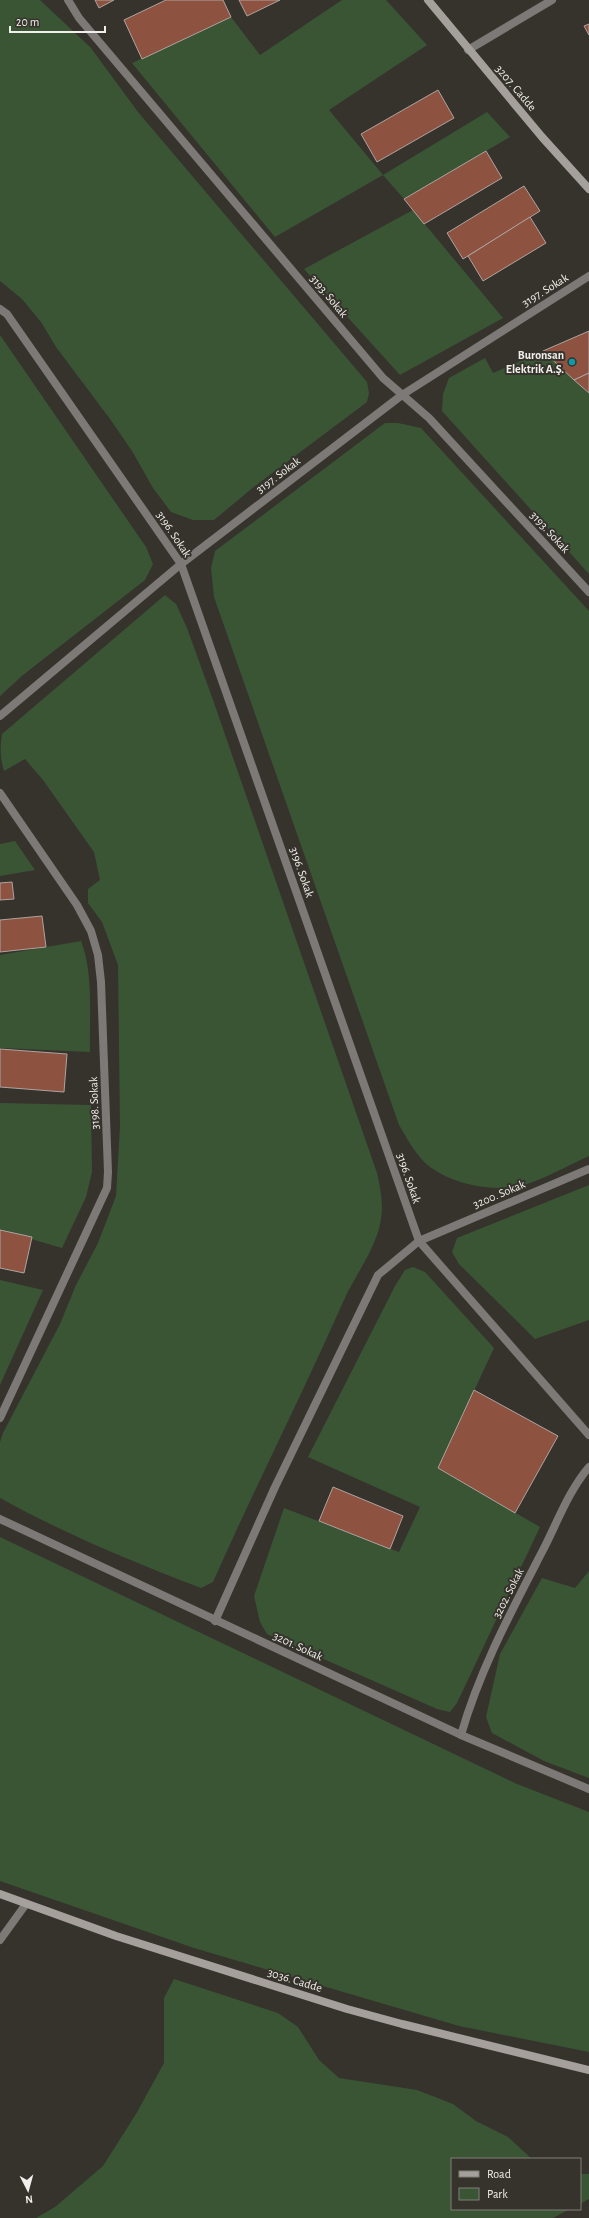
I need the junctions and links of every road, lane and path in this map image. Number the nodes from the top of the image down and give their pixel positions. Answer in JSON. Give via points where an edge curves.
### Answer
{"nodes":[{"id":1,"x":68,"y":0,"type":"edge"},
{"id":2,"x":428,"y":0,"type":"edge"},
{"id":3,"x":552,"y":0,"type":"edge"},
{"id":4,"x":468,"y":50,"type":"junction"},
{"id":5,"x":589,"y":189,"type":"edge"},
{"id":6,"x":589,"y":276,"type":"edge"},
{"id":7,"x":0,"y":309,"type":"edge"},
{"id":8,"x":402,"y":395,"type":"junction"},
{"id":9,"x":181,"y":564,"type":"junction"},
{"id":10,"x":589,"y":592,"type":"edge"},
{"id":11,"x":0,"y":716,"type":"edge"},
{"id":12,"x":0,"y":793,"type":"edge"},
{"id":13,"x":589,"y":1170,"type":"edge"},
{"id":14,"x":419,"y":1241,"type":"junction"},
{"id":15,"x":0,"y":1418,"type":"edge"},
{"id":16,"x":589,"y":1435,"type":"edge"},
{"id":17,"x":589,"y":1467,"type":"edge"},
{"id":18,"x":0,"y":1519,"type":"edge"},
{"id":19,"x":215,"y":1621,"type":"junction"},
{"id":20,"x":461,"y":1735,"type":"junction"},
{"id":21,"x":589,"y":1789,"type":"edge"},
{"id":22,"x":0,"y":1894,"type":"edge"},
{"id":23,"x":26,"y":1904,"type":"junction"},
{"id":24,"x":0,"y":1940,"type":"edge"},
{"id":25,"x":589,"y":2070,"type":"edge"}],
"edges":[{"from":1,"to":8,"type":"street","name":"3193. Sokak","via":[[79,18],[373,366]]},
{"from":2,"to":4,"type":"street","name":"3207. Cadde"},
{"from":3,"to":4,"type":"street"},
{"from":4,"to":5,"type":"street","name":"3207. Cadde"},
{"from":6,"to":8,"type":"street","name":"3197. Sokak"},
{"from":7,"to":9,"type":"street","name":"3196. Sokak","via":[[7,314]]},
{"from":8,"to":9,"type":"street","name":"3197. Sokak"},
{"from":8,"to":10,"type":"street","name":"3193. Sokak","via":[[429,418]]},
{"from":9,"to":11,"type":"street","name":"3197. Sokak"},
{"from":9,"to":14,"type":"street","name":"3196. Sokak"},
{"from":12,"to":15,"type":"street","name":"3198. Sokak","via":[[76,904],[91,931],[98,955],[108,1172],[107,1188]]},
{"from":13,"to":14,"type":"street","name":"3200. Sokak"},
{"from":14,"to":16,"type":"street","name":"3196. Sokak"},
{"from":14,"to":19,"type":"street","name":"3200. Sokak","via":[[378,1276],[275,1487]]},
{"from":17,"to":20,"type":"street","name":"3202. Sokak","via":[[566,1505],[488,1658]]},
{"from":18,"to":19,"type":"street","name":"3201. Sokak"},
{"from":19,"to":20,"type":"street","name":"3201. Sokak"},
{"from":20,"to":21,"type":"street","name":"3201. Sokak"},
{"from":22,"to":23,"type":"street","name":"3036. Cadde"},
{"from":23,"to":24,"type":"street"},
{"from":23,"to":25,"type":"street","name":"3036. Cadde","via":[[182,1958],[347,2009]]}]}
